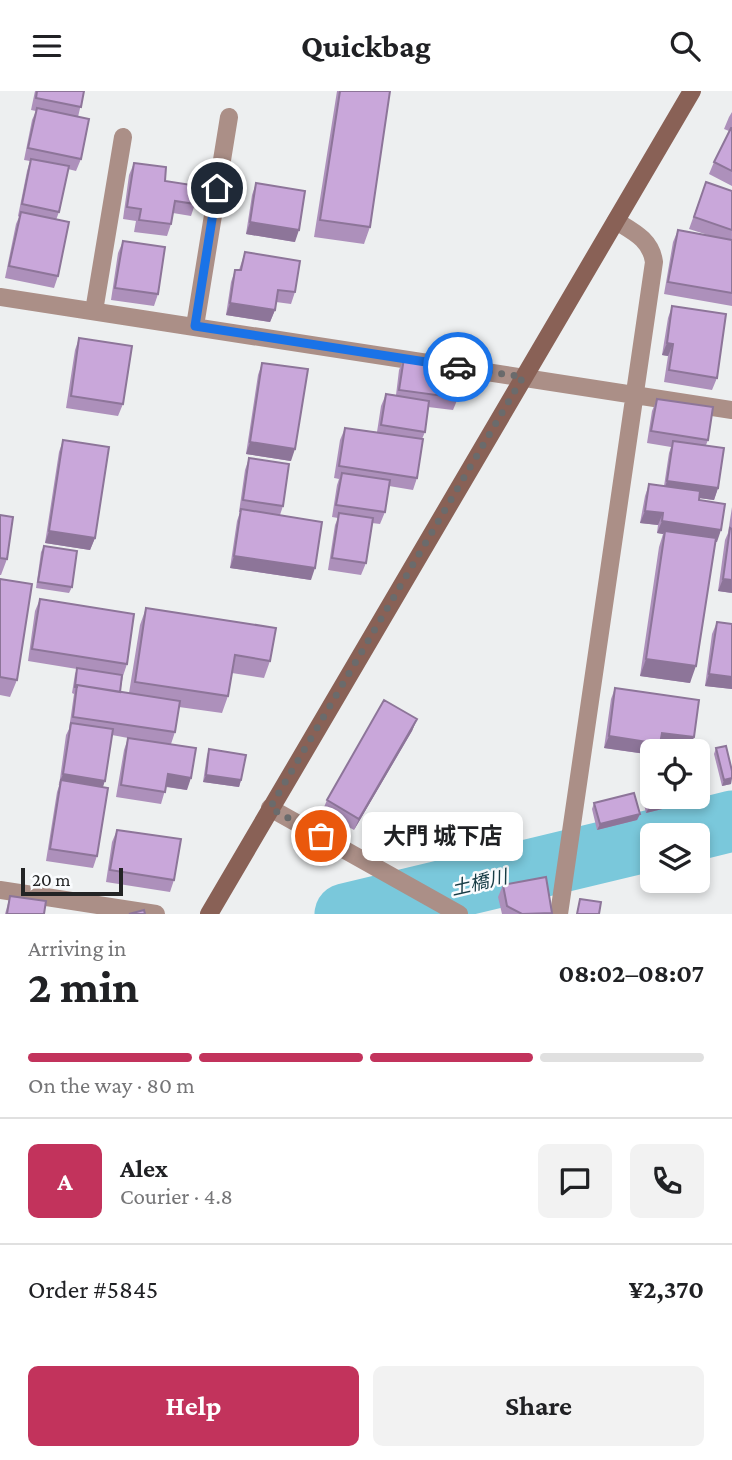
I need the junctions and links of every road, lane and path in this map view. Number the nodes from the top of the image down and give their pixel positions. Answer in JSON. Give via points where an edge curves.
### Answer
{"nodes":[{"id":1,"x":692,"y":91,"type":"edge"},
{"id":2,"x":229,"y":117,"type":"dead end"},
{"id":3,"x":123,"y":137,"type":"dead end"},
{"id":4,"x":616,"y":221,"type":"junction"},
{"id":5,"x":0,"y":297,"type":"edge"},
{"id":6,"x":94,"y":311,"type":"junction"},
{"id":7,"x":195,"y":326,"type":"junction"},
{"id":8,"x":523,"y":377,"type":"junction"},
{"id":9,"x":636,"y":395,"type":"junction"},
{"id":10,"x":732,"y":410,"type":"edge"},
{"id":11,"x":270,"y":808,"type":"junction"},
{"id":12,"x":0,"y":890,"type":"edge"},
{"id":13,"x":156,"y":914,"type":"edge"},
{"id":14,"x":209,"y":914,"type":"edge"},
{"id":15,"x":459,"y":914,"type":"edge"},
{"id":16,"x":559,"y":914,"type":"edge"}],
"edges":[{"from":1,"to":4,"type":"street"},
{"from":2,"to":7,"type":"street"},
{"from":3,"to":6,"type":"street"},
{"from":4,"to":8,"type":"street"},
{"from":4,"to":9,"type":"street","via":[[643,238],[652,249],[654,262]]},
{"from":5,"to":6,"type":"street"},
{"from":6,"to":7,"type":"street"},
{"from":7,"to":8,"type":"street"},
{"from":8,"to":9,"type":"street"},
{"from":8,"to":11,"type":"street"},
{"from":9,"to":10,"type":"street"},
{"from":9,"to":16,"type":"street"},
{"from":11,"to":14,"type":"street"},
{"from":11,"to":15,"type":"street"},
{"from":12,"to":13,"type":"street"}]}
